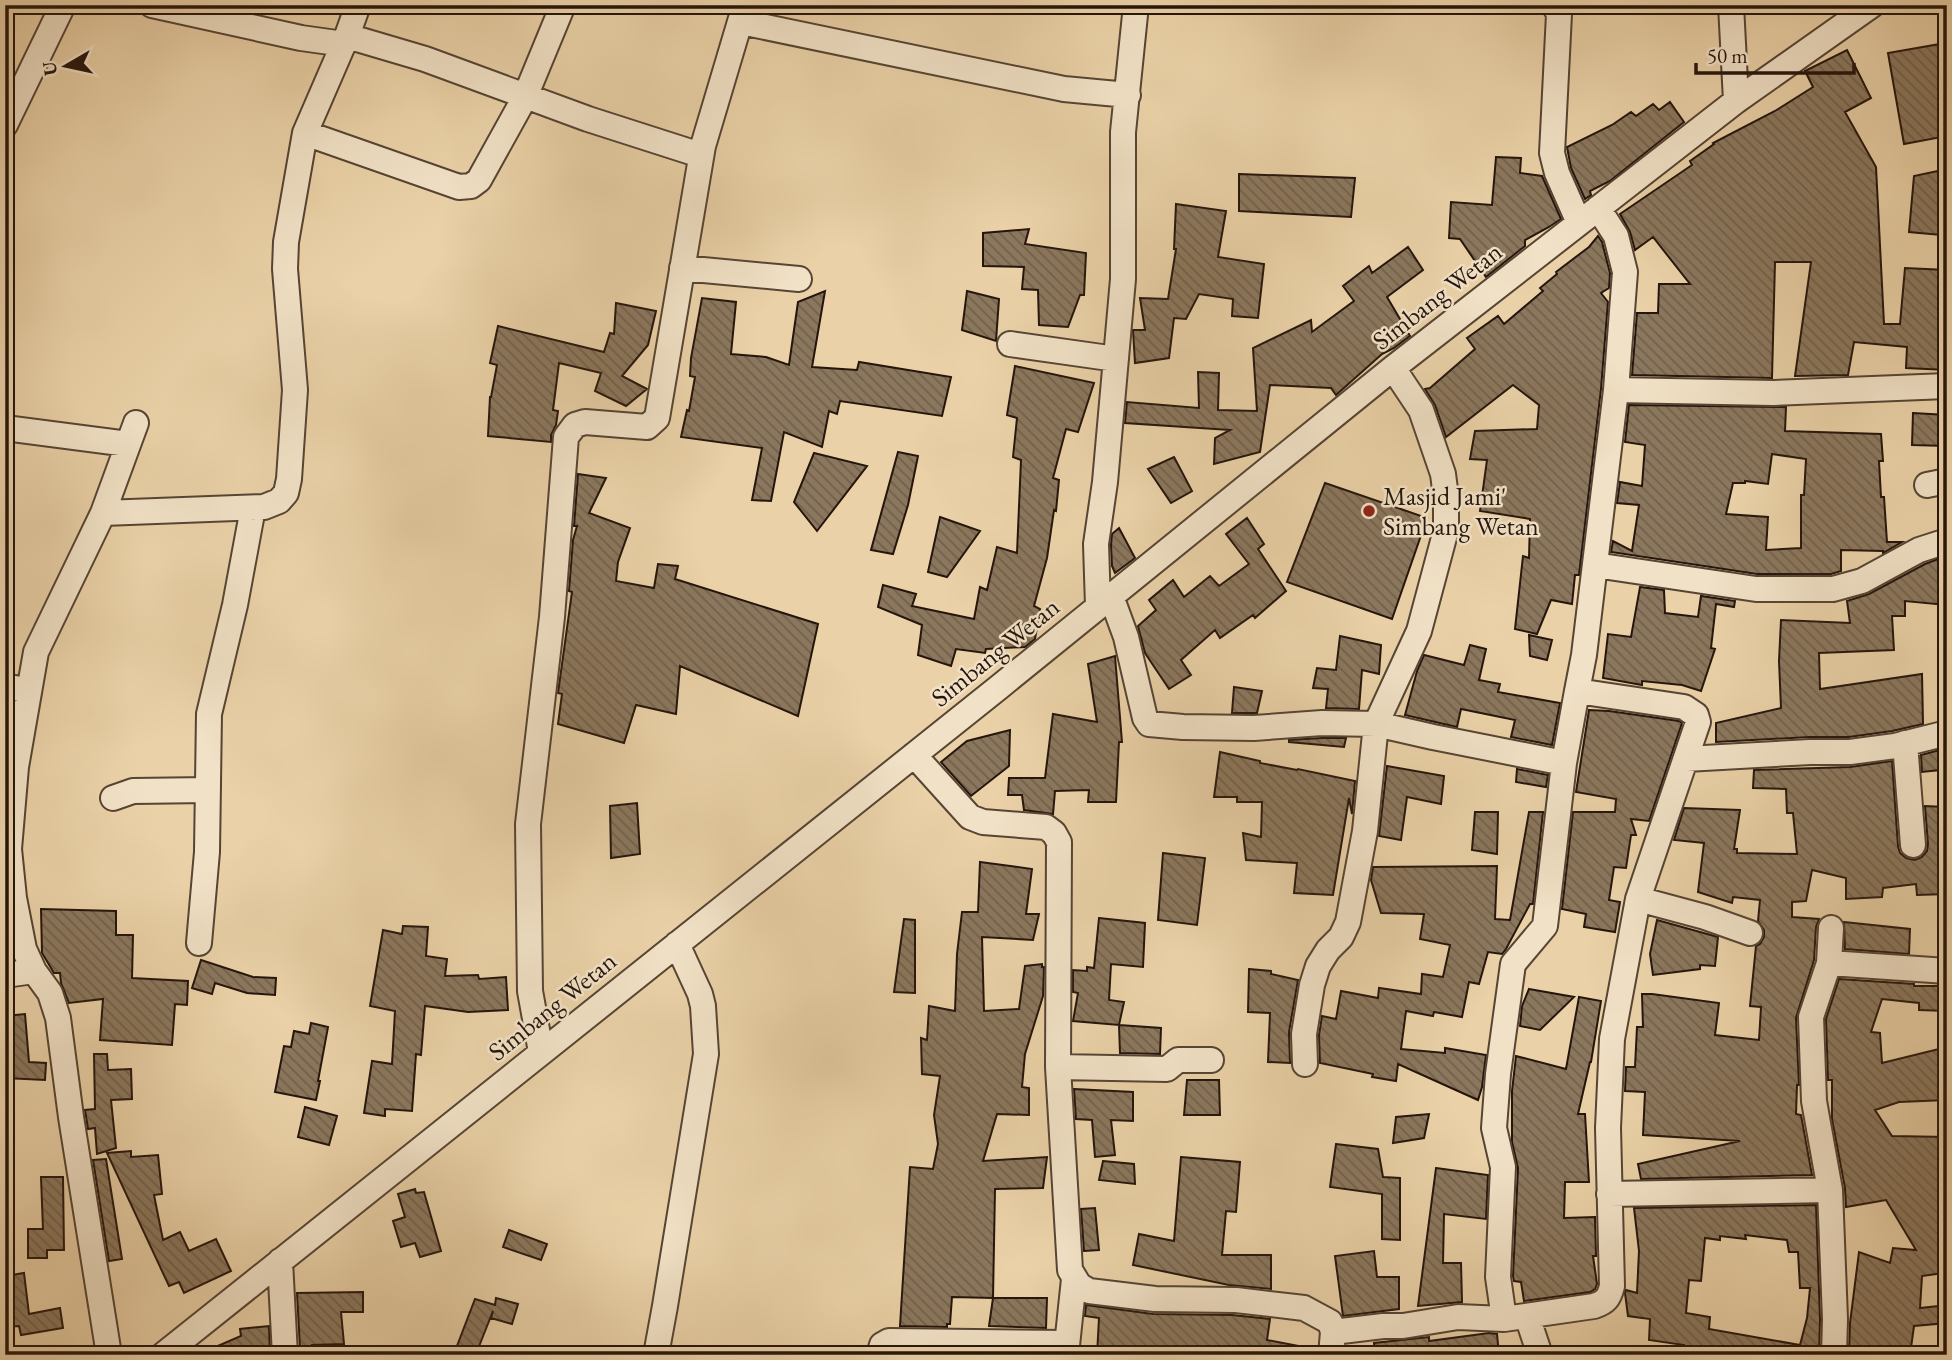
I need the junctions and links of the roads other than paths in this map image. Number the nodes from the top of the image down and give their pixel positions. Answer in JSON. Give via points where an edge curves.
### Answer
{"nodes":[{"id":1,"x":62,"y":5,"type":"edge"},
{"id":2,"x":152,"y":5,"type":"edge"},
{"id":3,"x":358,"y":5,"type":"edge"},
{"id":4,"x":563,"y":5,"type":"edge"},
{"id":5,"x":1136,"y":5,"type":"edge"},
{"id":6,"x":1554,"y":5,"type":"edge"},
{"id":7,"x":1731,"y":5,"type":"edge"},
{"id":8,"x":1872,"y":5,"type":"edge"},
{"id":9,"x":743,"y":13,"type":"edge"},
{"id":10,"x":346,"y":40,"type":"junction"},
{"id":11,"x":1128,"y":95,"type":"junction"},
{"id":12,"x":525,"y":97,"type":"junction"},
{"id":13,"x":1736,"y":101,"type":"junction"},
{"id":14,"x":5,"y":125,"type":"edge"},
{"id":15,"x":305,"y":133,"type":"junction"},
{"id":16,"x":703,"y":146,"type":"junction"},
{"id":17,"x":1589,"y":216,"type":"junction"},
{"id":18,"x":682,"y":268,"type":"junction"},
{"id":19,"x":799,"y":279,"type":"dead end"},
{"id":20,"x":1010,"y":344,"type":"dead end"},
{"id":21,"x":1116,"y":359,"type":"junction"},
{"id":22,"x":1393,"y":368,"type":"junction"},
{"id":23,"x":1947,"y":386,"type":"edge"},
{"id":24,"x":1616,"y":390,"type":"junction"},
{"id":25,"x":5,"y":428,"type":"edge"},
{"id":26,"x":253,"y":508,"type":"junction"},
{"id":27,"x":103,"y":513,"type":"junction"},
{"id":28,"x":1947,"y":541,"type":"edge"},
{"id":29,"x":1595,"y":565,"type":"junction"},
{"id":30,"x":1104,"y":601,"type":"junction"},
{"id":31,"x":17,"y":689,"type":"edge"},
{"id":32,"x":1577,"y":691,"type":"junction"},
{"id":33,"x":1376,"y":724,"type":"junction"},
{"id":34,"x":1947,"y":733,"type":"edge"},
{"id":35,"x":1905,"y":743,"type":"junction"},
{"id":36,"x":914,"y":755,"type":"junction"},
{"id":37,"x":1686,"y":760,"type":"junction"},
{"id":38,"x":1564,"y":763,"type":"junction"},
{"id":39,"x":208,"y":790,"type":"junction"},
{"id":40,"x":113,"y":798,"type":"dead end"},
{"id":41,"x":1913,"y":845,"type":"dead end"},
{"id":42,"x":1638,"y":899,"type":"junction"},
{"id":43,"x":1831,"y":928,"type":"dead end"},
{"id":44,"x":1750,"y":933,"type":"dead end"},
{"id":45,"x":199,"y":943,"type":"dead end"},
{"id":46,"x":677,"y":944,"type":"junction"},
{"id":47,"x":1829,"y":963,"type":"junction"},
{"id":48,"x":34,"y":971,"type":"junction"},
{"id":49,"x":1947,"y":971,"type":"edge"},
{"id":50,"x":5,"y":975,"type":"edge"},
{"id":51,"x":541,"y":1052,"type":"junction"},
{"id":52,"x":1211,"y":1059,"type":"dead end"},
{"id":53,"x":1305,"y":1064,"type":"dead end"},
{"id":54,"x":1058,"y":1068,"type":"junction"},
{"id":55,"x":1830,"y":1190,"type":"junction"},
{"id":56,"x":1609,"y":1194,"type":"junction"},
{"id":57,"x":280,"y":1261,"type":"junction"},
{"id":58,"x":1074,"y":1279,"type":"junction"},
{"id":59,"x":1516,"y":1317,"type":"junction"},
{"id":60,"x":1332,"y":1344,"type":"edge"},
{"id":61,"x":1066,"y":1349,"type":"edge"},
{"id":62,"x":110,"y":1355,"type":"edge"},
{"id":63,"x":163,"y":1355,"type":"edge"},
{"id":64,"x":285,"y":1355,"type":"edge"},
{"id":65,"x":656,"y":1355,"type":"edge"},
{"id":66,"x":878,"y":1355,"type":"edge"},
{"id":67,"x":1540,"y":1355,"type":"edge"},
{"id":68,"x":1834,"y":1355,"type":"edge"}],
"edges":[{"from":1,"to":14,"type":"street"},
{"from":2,"to":10,"type":"street","via":[[301,38]]},
{"from":3,"to":10,"type":"street"},
{"from":4,"to":12,"type":"street"},
{"from":5,"to":11,"type":"street"},
{"from":6,"to":17,"type":"street","via":[[1559,14],[1552,153],[1557,173]]},
{"from":7,"to":13,"type":"street"},
{"from":8,"to":13,"type":"street","name":"Simbang Wetan"},
{"from":9,"to":11,"type":"street","via":[[1064,89]]},
{"from":9,"to":16,"type":"street"},
{"from":10,"to":12,"type":"street","via":[[425,59]]},
{"from":10,"to":15,"type":"street"},
{"from":11,"to":21,"type":"street"},
{"from":12,"to":15,"type":"street","via":[[479,180],[471,186],[459,187]]},
{"from":12,"to":16,"type":"street","via":[[688,152],[698,152]]},
{"from":13,"to":17,"type":"street","name":"Simbang Wetan"},
{"from":15,"to":26,"type":"street","via":[[285,252],[295,390],[289,479],[279,501]]},
{"from":16,"to":18,"type":"street"},
{"from":17,"to":22,"type":"street","name":"Simbang Wetan"},
{"from":17,"to":24,"type":"street","via":[[1616,236],[1625,272]]},
{"from":18,"to":19,"type":"street"},
{"from":18,"to":51,"type":"street","via":[[657,418],[647,426],[585,422],[575,425],[566,437],[552,618],[527,824],[530,991]]},
{"from":20,"to":21,"type":"street"},
{"from":21,"to":30,"type":"street","via":[[1096,544]]},
{"from":22,"to":30,"type":"street","name":"Simbang Wetan"},
{"from":22,"to":33,"type":"street","via":[[1421,410],[1443,474],[1446,530],[1419,631]]},
{"from":23,"to":24,"type":"street","via":[[1774,393]]},
{"from":24,"to":29,"type":"street"},
{"from":25,"to":27,"type":"street","via":[[132,434]]},
{"from":26,"to":27,"type":"street"},
{"from":26,"to":39,"type":"street","via":[[209,714]]},
{"from":27,"to":31,"type":"street"},
{"from":28,"to":29,"type":"street","via":[[1919,550],[1862,581],[1833,589],[1756,589]]},
{"from":29,"to":32,"type":"street"},
{"from":30,"to":33,"type":"street","via":[[1122,624],[1149,724],[1254,728]]},
{"from":30,"to":36,"type":"street","name":"Simbang Wetan"},
{"from":31,"to":48,"type":"street","via":[[9,849],[24,949]]},
{"from":32,"to":37,"type":"street","via":[[1690,710],[1698,722]]},
{"from":32,"to":38,"type":"street"},
{"from":33,"to":38,"type":"street"},
{"from":33,"to":53,"type":"street","via":[[1365,831],[1348,922],[1318,966],[1312,985],[1304,1034]]},
{"from":34,"to":35,"type":"street"},
{"from":35,"to":37,"type":"street","via":[[1850,752]]},
{"from":35,"to":41,"type":"street"},
{"from":36,"to":46,"type":"street","name":"Simbang Wetan"},
{"from":36,"to":54,"type":"street","via":[[970,817],[1046,827],[1059,842]]},
{"from":37,"to":42,"type":"street"},
{"from":38,"to":59,"type":"street","via":[[1545,926],[1513,964],[1498,1074],[1494,1128],[1503,1167],[1498,1277]]},
{"from":39,"to":40,"type":"street","via":[[133,791]]},
{"from":39,"to":45,"type":"street"},
{"from":42,"to":44,"type":"street"},
{"from":42,"to":56,"type":"street","via":[[1612,1039]]},
{"from":43,"to":47,"type":"street"},
{"from":46,"to":51,"type":"street","name":"Simbang Wetan"},
{"from":46,"to":65,"type":"street","via":[[700,993],[705,1054]]},
{"from":47,"to":49,"type":"street"},
{"from":47,"to":55,"type":"street","via":[[1811,1017],[1814,1101]]},
{"from":48,"to":50,"type":"street"},
{"from":48,"to":62,"type":"street","via":[[50,993],[58,1018]]},
{"from":51,"to":57,"type":"street","name":"Simbang Wetan"},
{"from":52,"to":54,"type":"street","via":[[1178,1060],[1167,1069]]},
{"from":54,"to":58,"type":"street"},
{"from":55,"to":56,"type":"street"},
{"from":55,"to":68,"type":"street"},
{"from":56,"to":59,"type":"street","via":[[1612,1286],[1604,1303]]},
{"from":57,"to":63,"type":"street","name":"Simbang Wetan"},
{"from":57,"to":64,"type":"street"},
{"from":58,"to":60,"type":"street","via":[[1089,1291],[1142,1298],[1236,1300],[1304,1308],[1330,1322]]},
{"from":58,"to":61,"type":"street"},
{"from":59,"to":60,"type":"street","via":[[1458,1317],[1383,1326]]},
{"from":59,"to":67,"type":"street"},
{"from":61,"to":66,"type":"street","via":[[889,1340]]}]}
